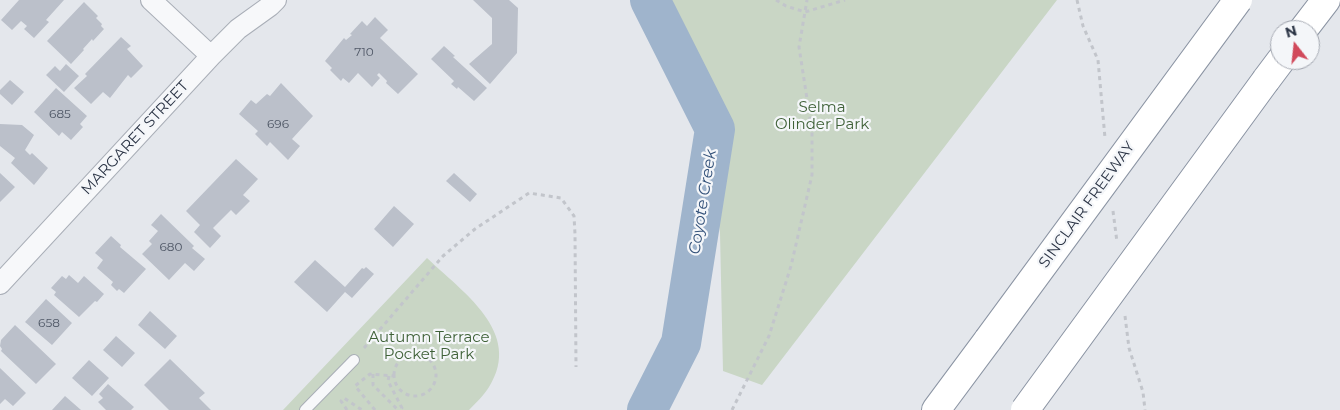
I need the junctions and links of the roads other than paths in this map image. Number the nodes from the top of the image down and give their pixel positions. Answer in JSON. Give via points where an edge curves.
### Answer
{"nodes":[{"id":1,"x":151,"y":0,"type":"edge"},
{"id":2,"x":276,"y":0,"type":"edge"},
{"id":3,"x":1238,"y":0,"type":"edge"},
{"id":4,"x":1326,"y":0,"type":"edge"},
{"id":5,"x":1311,"y":20,"type":"edge"},
{"id":6,"x":211,"y":56,"type":"junction"},
{"id":7,"x":1274,"y":70,"type":"edge"},
{"id":8,"x":0,"y":284,"type":"edge"},
{"id":9,"x":354,"y":360,"type":"road end"},
{"id":10,"x":304,"y":410,"type":"edge"},
{"id":11,"x":936,"y":410,"type":"edge"},
{"id":12,"x":1025,"y":410,"type":"edge"}],
"edges":[{"from":1,"to":6,"type":"street"},
{"from":2,"to":6,"type":"street","name":"MARGARET STREET","via":[[238,29]]},
{"from":3,"to":11,"type":"highway","name":"SINCLAIR FREEWAY","bridge":true},
{"from":4,"to":5,"type":"highway"},
{"from":6,"to":8,"type":"street","name":"MARGARET STREET"},
{"from":7,"to":12,"type":"highway","bridge":true},
{"from":9,"to":10,"type":"lane"}]}
